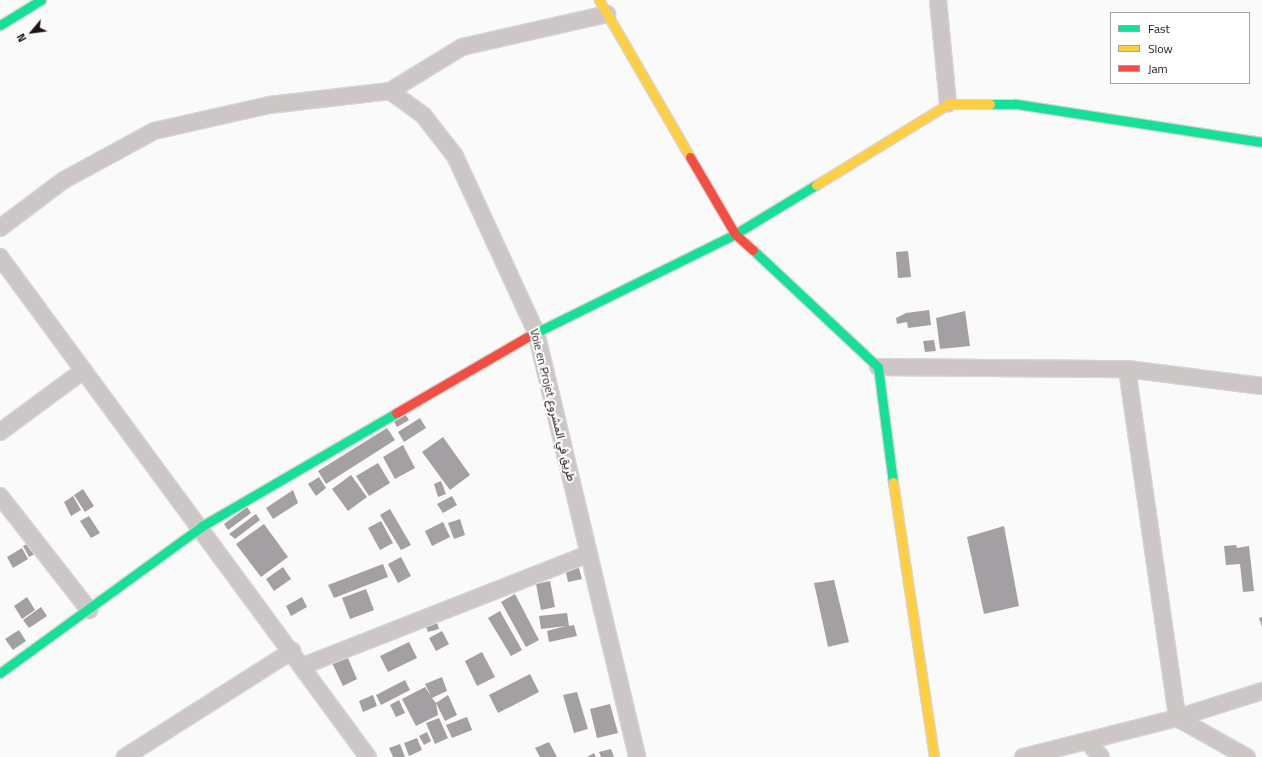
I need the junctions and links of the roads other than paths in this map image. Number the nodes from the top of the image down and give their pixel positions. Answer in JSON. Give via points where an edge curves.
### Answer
{"nodes":[{"id":1,"x":41,"y":0,"type":"edge"},
{"id":2,"x":599,"y":0,"type":"edge"},
{"id":3,"x":938,"y":0,"type":"edge"},
{"id":4,"x":607,"y":14,"type":"junction"},
{"id":5,"x":0,"y":26,"type":"edge"},
{"id":6,"x":390,"y":91,"type":"junction"},
{"id":7,"x":948,"y":104,"type":"junction"},
{"id":8,"x":1262,"y":142,"type":"edge"},
{"id":9,"x":0,"y":228,"type":"edge"},
{"id":10,"x":735,"y":234,"type":"junction"},
{"id":11,"x":0,"y":257,"type":"edge"},
{"id":12,"x":536,"y":332,"type":"junction"},
{"id":13,"x":878,"y":367,"type":"junction"},
{"id":14,"x":84,"y":370,"type":"junction"},
{"id":15,"x":1127,"y":370,"type":"junction"},
{"id":16,"x":1262,"y":386,"type":"edge"},
{"id":17,"x":0,"y":432,"type":"edge"},
{"id":18,"x":0,"y":496,"type":"edge"},
{"id":19,"x":202,"y":526,"type":"junction"},
{"id":20,"x":589,"y":554,"type":"junction"},
{"id":21,"x":89,"y":610,"type":"junction"},
{"id":22,"x":292,"y":651,"type":"junction"},
{"id":23,"x":303,"y":666,"type":"junction"},
{"id":24,"x":0,"y":673,"type":"edge"},
{"id":25,"x":1262,"y":691,"type":"edge"},
{"id":26,"x":1177,"y":718,"type":"junction"},
{"id":27,"x":1087,"y":741,"type":"junction"},
{"id":28,"x":125,"y":757,"type":"edge"},
{"id":29,"x":368,"y":757,"type":"edge"},
{"id":30,"x":637,"y":757,"type":"edge"},
{"id":31,"x":934,"y":757,"type":"edge"},
{"id":32,"x":1023,"y":757,"type":"edge"},
{"id":33,"x":1101,"y":757,"type":"edge"},
{"id":34,"x":1247,"y":757,"type":"edge"}],
"edges":[{"from":1,"to":5,"type":"street"},
{"from":2,"to":4,"type":"street"},
{"from":3,"to":7,"type":"street"},
{"from":4,"to":6,"type":"street","via":[[462,47]]},
{"from":4,"to":10,"type":"street"},
{"from":6,"to":9,"type":"street","via":[[269,105],[154,131],[64,180]]},
{"from":6,"to":12,"type":"street","name":"Voie en Projet طريق في المشروع","via":[[423,115],[455,156]]},
{"from":7,"to":8,"type":"street","via":[[1016,104]]},
{"from":7,"to":10,"type":"street"},
{"from":10,"to":12,"type":"street"},
{"from":10,"to":13,"type":"street"},
{"from":11,"to":14,"type":"street"},
{"from":12,"to":19,"type":"street"},
{"from":12,"to":20,"type":"street","name":"Voie en Projet طريق في المشروع"},
{"from":13,"to":15,"type":"street"},
{"from":13,"to":31,"type":"street","via":[[916,653]]},
{"from":14,"to":17,"type":"street"},
{"from":14,"to":19,"type":"street"},
{"from":15,"to":16,"type":"street"},
{"from":15,"to":26,"type":"street"},
{"from":18,"to":21,"type":"street"},
{"from":19,"to":21,"type":"street"},
{"from":19,"to":22,"type":"street"},
{"from":20,"to":23,"type":"street"},
{"from":20,"to":30,"type":"street","name":"Voie en Projet طريق في المشروع"},
{"from":21,"to":24,"type":"street"},
{"from":22,"to":23,"type":"street"},
{"from":22,"to":28,"type":"street"},
{"from":23,"to":29,"type":"street"},
{"from":25,"to":26,"type":"street"},
{"from":26,"to":27,"type":"street"},
{"from":26,"to":34,"type":"street"},
{"from":27,"to":32,"type":"street"},
{"from":27,"to":33,"type":"street"}]}
